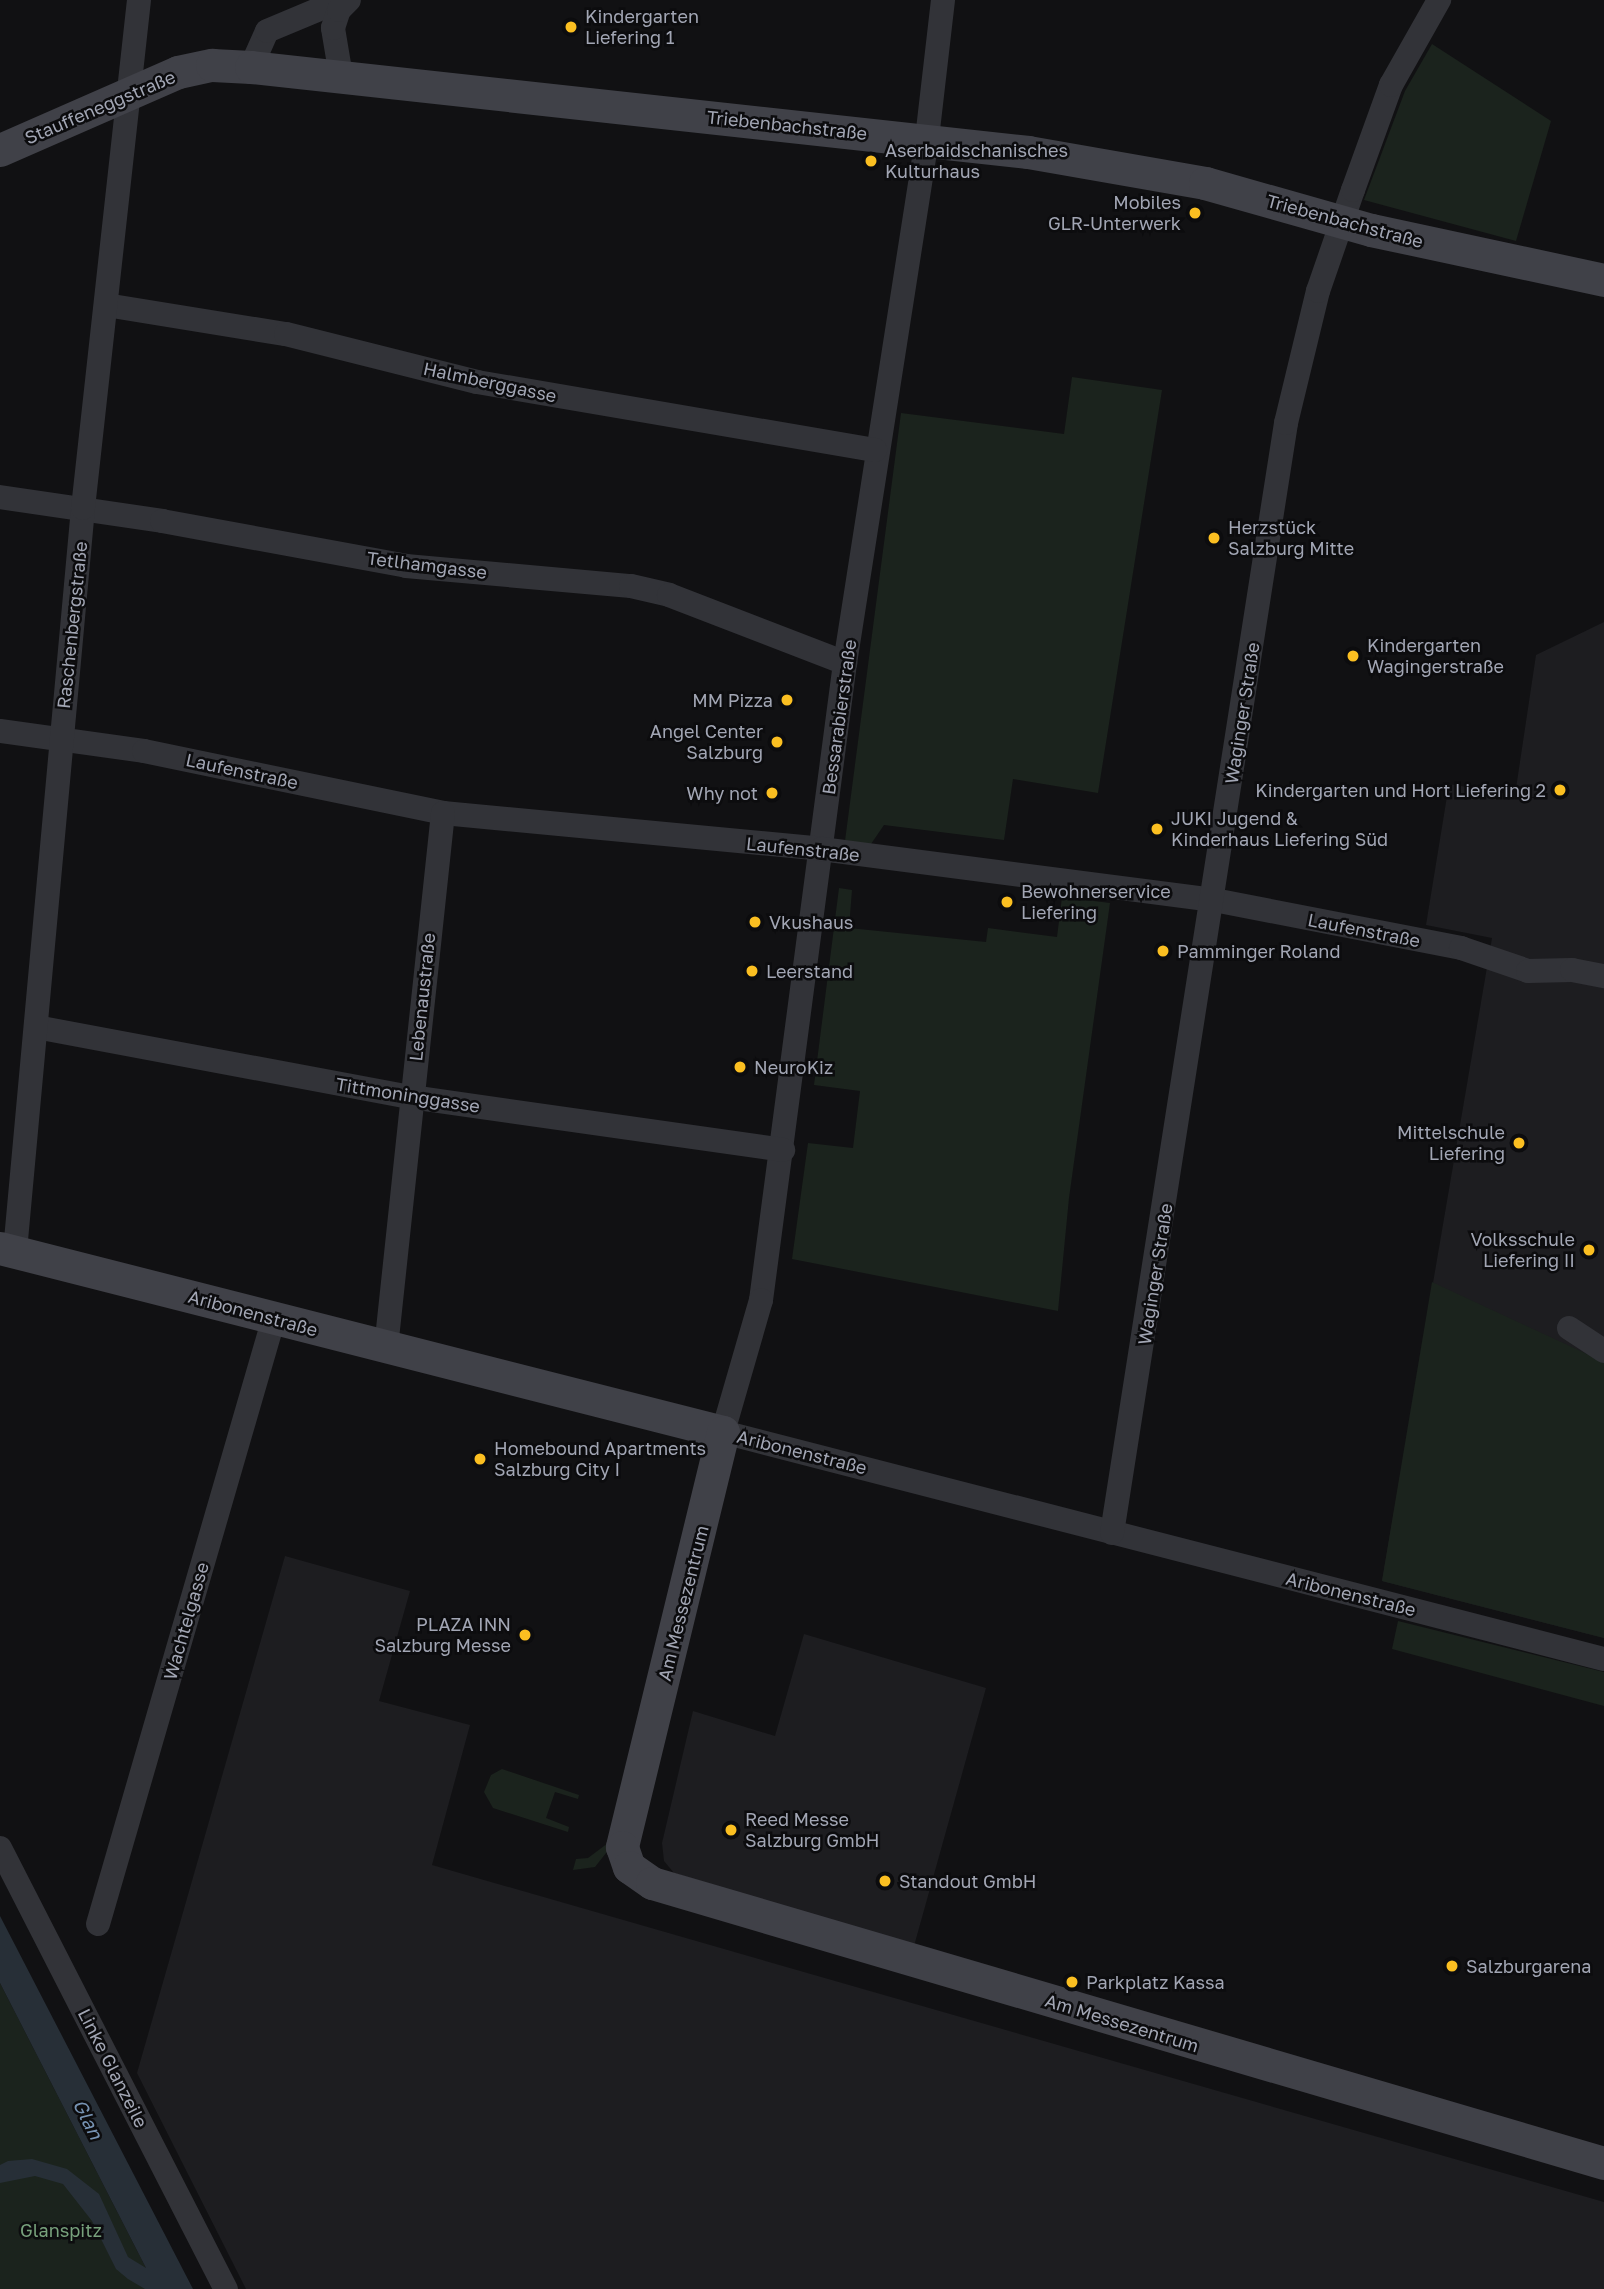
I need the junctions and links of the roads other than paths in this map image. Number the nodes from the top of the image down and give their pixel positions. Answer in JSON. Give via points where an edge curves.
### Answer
{"nodes":[{"id":1,"x":139,"y":0,"type":"edge"},
{"id":2,"x":341,"y":0,"type":"edge"},
{"id":3,"x":349,"y":0,"type":"edge"},
{"id":4,"x":943,"y":0,"type":"edge"},
{"id":5,"x":1438,"y":0,"type":"edge"},
{"id":6,"x":251,"y":66,"type":"junction"},
{"id":7,"x":341,"y":76,"type":"junction"},
{"id":8,"x":128,"y":92,"type":"junction"},
{"id":9,"x":927,"y":139,"type":"junction"},
{"id":10,"x":0,"y":150,"type":"edge"},
{"id":11,"x":1343,"y":222,"type":"junction"},
{"id":12,"x":1604,"y":280,"type":"edge"},
{"id":13,"x":106,"y":305,"type":"junction"},
{"id":14,"x":875,"y":450,"type":"junction"},
{"id":15,"x":0,"y":497,"type":"edge"},
{"id":16,"x":83,"y":508,"type":"junction"},
{"id":17,"x":845,"y":663,"type":"junction"},
{"id":18,"x":0,"y":731,"type":"edge"},
{"id":19,"x":60,"y":739,"type":"junction"},
{"id":20,"x":443,"y":813,"type":"junction"},
{"id":21,"x":821,"y":849,"type":"junction"},
{"id":22,"x":1214,"y":901,"type":"junction"},
{"id":23,"x":1604,"y":976,"type":"edge"},
{"id":24,"x":36,"y":1027,"type":"junction"},
{"id":25,"x":411,"y":1097,"type":"junction"},
{"id":26,"x":783,"y":1150,"type":"junction"},
{"id":27,"x":7,"y":1250,"type":"edge"},
{"id":28,"x":274,"y":1318,"type":"junction"},
{"id":29,"x":1569,"y":1328,"type":"dead end"},
{"id":30,"x":386,"y":1348,"type":"junction"},
{"id":31,"x":1604,"y":1351,"type":"edge"},
{"id":32,"x":723,"y":1432,"type":"junction"},
{"id":33,"x":1112,"y":1533,"type":"junction"},
{"id":34,"x":1604,"y":1659,"type":"edge"},
{"id":35,"x":0,"y":1849,"type":"edge"},
{"id":36,"x":98,"y":1924,"type":"dead end"},
{"id":37,"x":1604,"y":2163,"type":"edge"},
{"id":38,"x":226,"y":2289,"type":"edge"}],
"edges":[{"from":1,"to":8,"type":"street","name":"Raschenbergstraße"},
{"from":2,"to":6,"type":"street","via":[[267,31]]},
{"from":3,"to":7,"type":"street","via":[[339,10],[333,28]]},
{"from":4,"to":9,"type":"street","name":"Bessarabierstraße"},
{"from":5,"to":11,"type":"street","name":"Waginger Straße","via":[[1391,85]]},
{"from":6,"to":7,"type":"street","name":"Triebenbachstraße"},
{"from":6,"to":8,"type":"street","name":"Stauffeneggstraße","via":[[212,65],[178,72]]},
{"from":7,"to":9,"type":"street","name":"Triebenbachstraße"},
{"from":8,"to":10,"type":"street","name":"Stauffeneggstraße"},
{"from":8,"to":13,"type":"street","name":"Raschenbergstraße"},
{"from":9,"to":11,"type":"street","name":"Triebenbachstraße","via":[[1205,183]]},
{"from":9,"to":14,"type":"street","name":"Bessarabierstraße"},
{"from":11,"to":12,"type":"street","name":"Triebenbachstraße","via":[[1479,257]]},
{"from":11,"to":22,"type":"street","name":"Waginger Straße","via":[[1318,291],[1286,423]]},
{"from":13,"to":14,"type":"street","name":"Halmberggasse","via":[[286,334],[477,382]]},
{"from":13,"to":16,"type":"street","name":"Raschenbergstraße"},
{"from":14,"to":17,"type":"street","name":"Bessarabierstraße"},
{"from":15,"to":16,"type":"street","name":"Tetlhamgasse"},
{"from":16,"to":17,"type":"street","name":"Tetlhamgasse","via":[[407,566],[631,586],[669,595]]},
{"from":16,"to":19,"type":"street","name":"Raschenbergstraße"},
{"from":17,"to":21,"type":"street","name":"Bessarabierstraße"},
{"from":18,"to":19,"type":"street","name":"Laufenstraße"},
{"from":19,"to":20,"type":"street","name":"Laufenstraße","via":[[144,751]]},
{"from":19,"to":24,"type":"street","name":"Raschenbergstraße"},
{"from":20,"to":21,"type":"street","name":"Laufenstraße"},
{"from":20,"to":25,"type":"street","name":"Lebenaustraße"},
{"from":21,"to":22,"type":"street","name":"Laufenstraße"},
{"from":21,"to":26,"type":"street","name":"Bessarabierstraße"},
{"from":22,"to":23,"type":"street","name":"Laufenstraße","via":[[1461,948],[1528,971],[1572,970]]},
{"from":22,"to":33,"type":"street","name":"Waginger Straße"},
{"from":24,"to":25,"type":"street","name":"Tittmoninggasse"},
{"from":24,"to":27,"type":"street","name":"Raschenbergstraße"},
{"from":25,"to":26,"type":"street","name":"Tittmoninggasse"},
{"from":25,"to":30,"type":"street","name":"Lebenaustraße"},
{"from":26,"to":32,"type":"street","name":"Bessarabierstraße","via":[[761,1300]]},
{"from":27,"to":28,"type":"street","name":"Aribonenstraße"},
{"from":28,"to":30,"type":"street","name":"Aribonenstraße"},
{"from":28,"to":36,"type":"street","name":"Wachtelgasse"},
{"from":29,"to":31,"type":"street"},
{"from":30,"to":32,"type":"street","name":"Aribonenstraße"},
{"from":32,"to":33,"type":"street","name":"Aribonenstraße"},
{"from":32,"to":37,"type":"street","name":"Am Messezentrum","via":[[622,1847],[623,1858],[642,1877],[1250,2062]]},
{"from":33,"to":34,"type":"street","name":"Aribonenstraße"},
{"from":35,"to":38,"type":"street","name":"Linke Glanzeile"}]}
